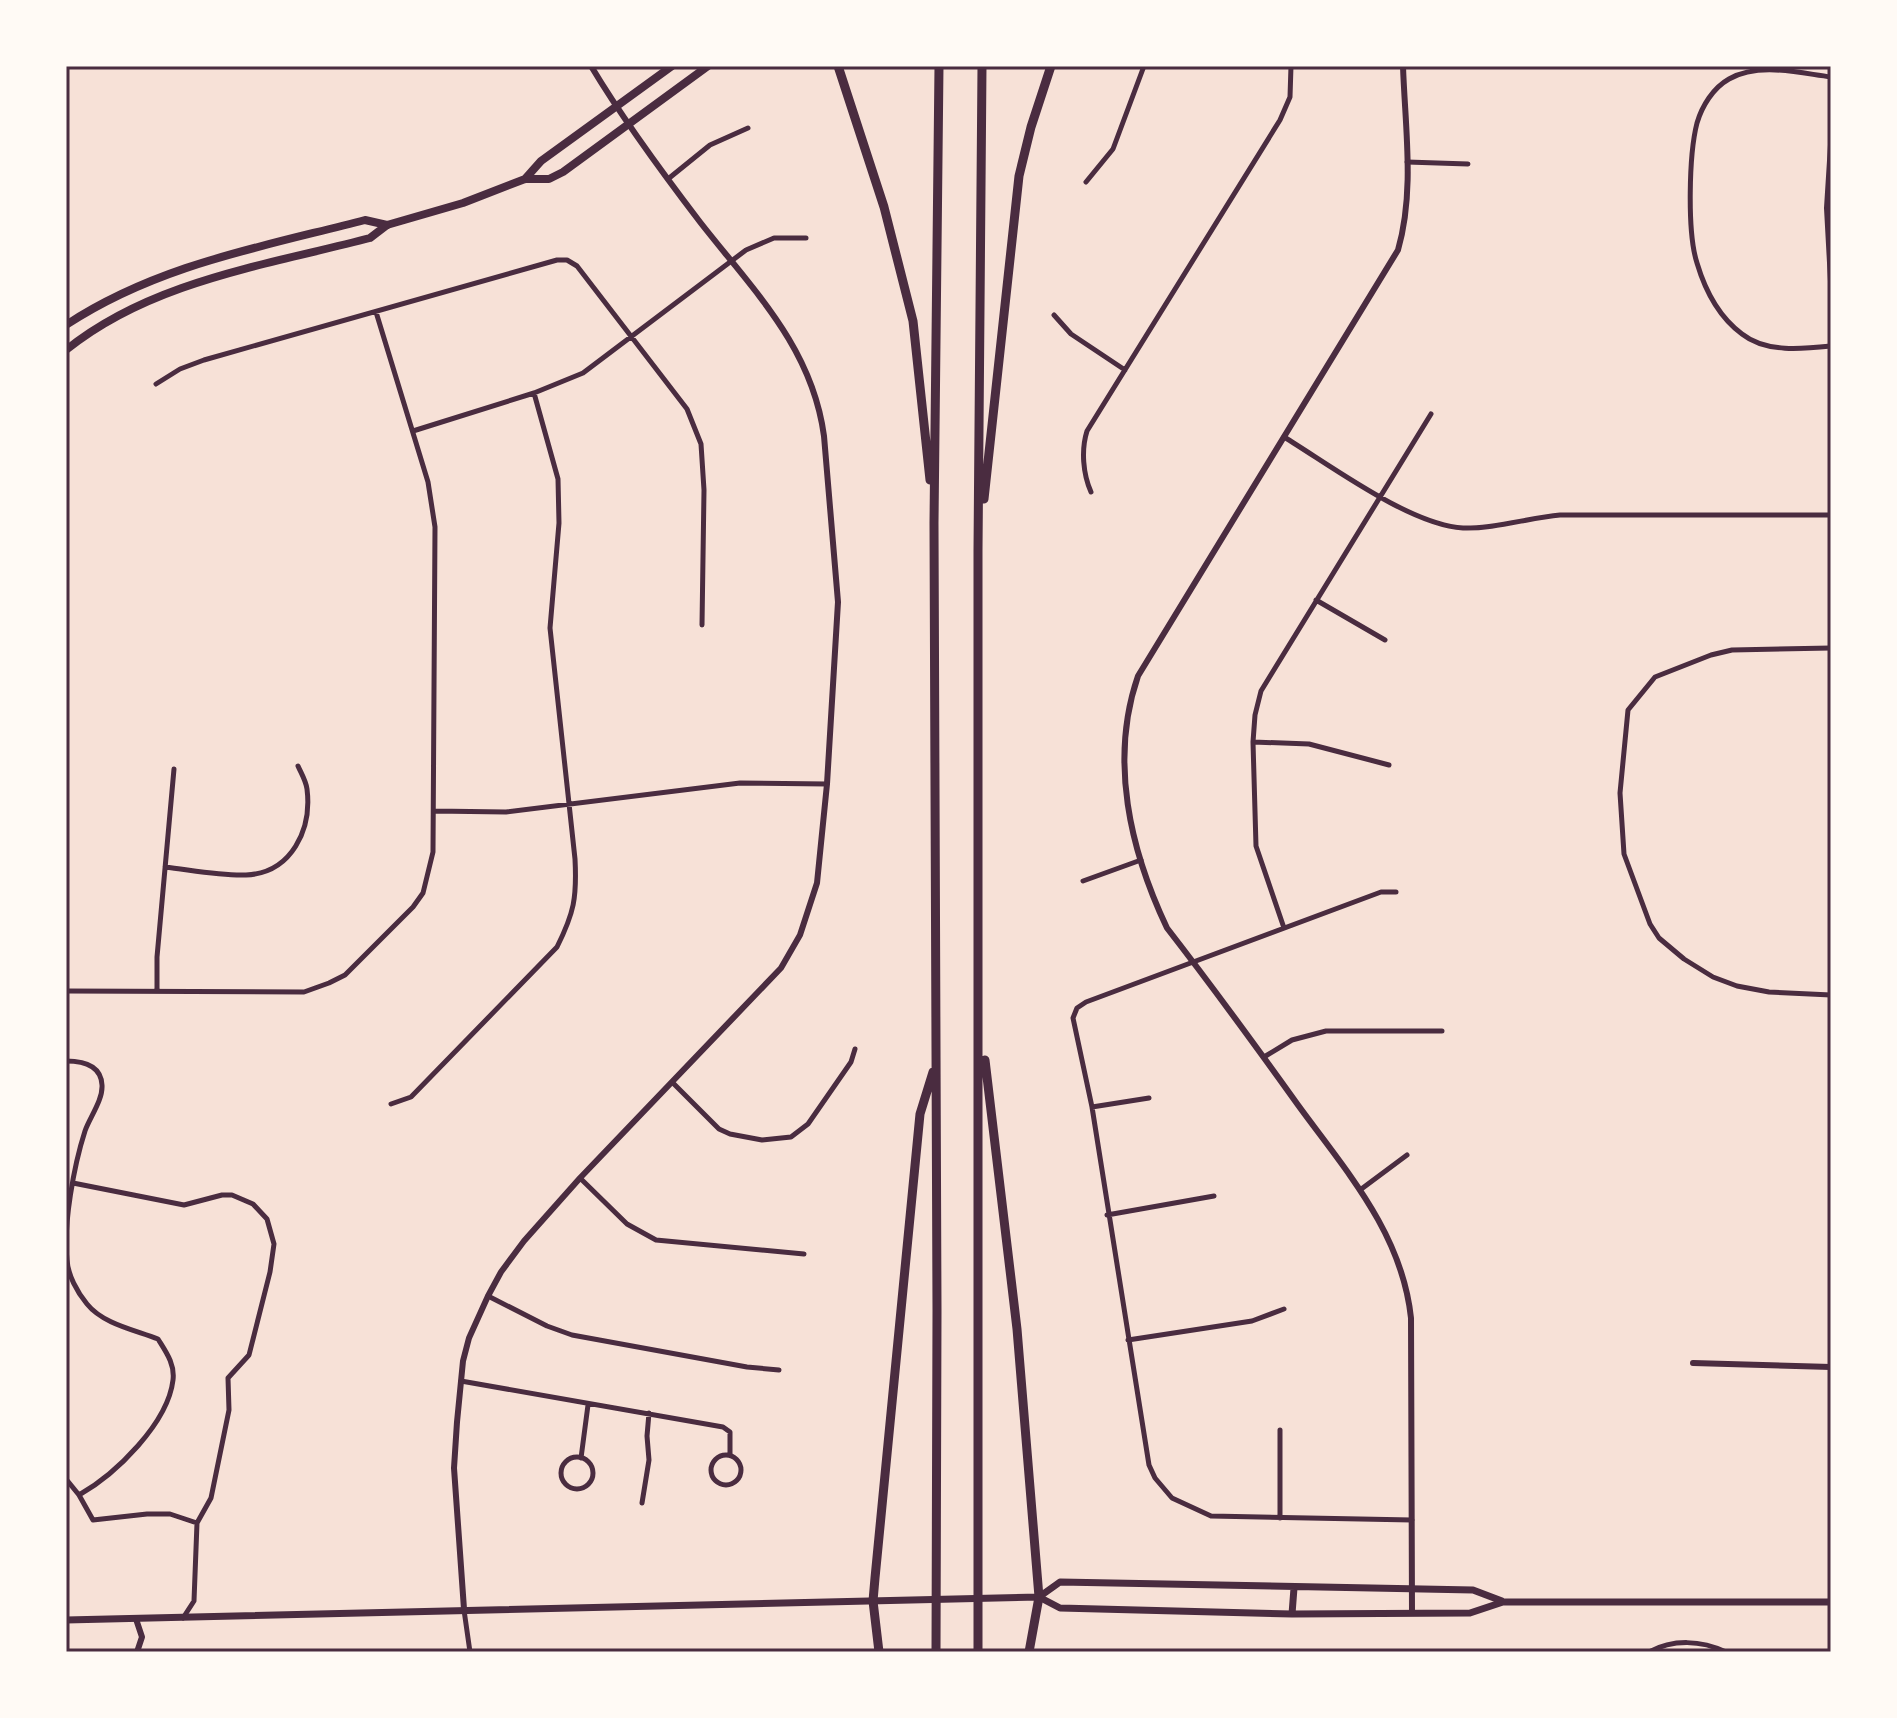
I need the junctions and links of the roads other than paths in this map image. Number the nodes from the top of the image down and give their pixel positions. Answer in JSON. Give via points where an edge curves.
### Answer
{"nodes":[{"id":1,"x":591,"y":66,"type":"edge"},
{"id":2,"x":672,"y":66,"type":"edge"},
{"id":3,"x":708,"y":66,"type":"edge"},
{"id":4,"x":838,"y":66,"type":"edge"},
{"id":5,"x":939,"y":66,"type":"edge"},
{"id":6,"x":982,"y":66,"type":"edge"},
{"id":7,"x":1051,"y":66,"type":"edge"},
{"id":8,"x":1144,"y":66,"type":"edge"},
{"id":9,"x":1291,"y":66,"type":"edge"},
{"id":10,"x":1403,"y":66,"type":"edge"},
{"id":11,"x":1831,"y":77,"type":"edge"},
{"id":12,"x":617,"y":108,"type":"junction"},
{"id":13,"x":627,"y":125,"type":"junction"},
{"id":14,"x":748,"y":128,"type":"dead end"},
{"id":15,"x":1831,"y":145,"type":"edge"},
{"id":16,"x":1406,"y":162,"type":"junction"},
{"id":17,"x":1468,"y":164,"type":"dead end"},
{"id":18,"x":525,"y":179,"type":"junction"},
{"id":19,"x":668,"y":179,"type":"junction"},
{"id":20,"x":1086,"y":182,"type":"dead end"},
{"id":21,"x":387,"y":225,"type":"junction"},
{"id":22,"x":806,"y":238,"type":"dead end"},
{"id":23,"x":1829,"y":241,"type":"edge"},
{"id":24,"x":257,"y":248,"type":"junction"},
{"id":25,"x":731,"y":262,"type":"junction"},
{"id":26,"x":263,"y":266,"type":"junction"},
{"id":27,"x":1831,"y":281,"type":"edge"},
{"id":28,"x":376,"y":312,"type":"junction"},
{"id":29,"x":1054,"y":315,"type":"dead end"},
{"id":30,"x":66,"y":325,"type":"edge"},
{"id":31,"x":631,"y":339,"type":"junction"},
{"id":32,"x":1831,"y":346,"type":"edge"},
{"id":33,"x":66,"y":350,"type":"edge"},
{"id":34,"x":1125,"y":370,"type":"junction"},
{"id":35,"x":156,"y":384,"type":"dead end"},
{"id":36,"x":534,"y":393,"type":"junction"},
{"id":37,"x":1431,"y":414,"type":"dead end"},
{"id":38,"x":413,"y":431,"type":"junction"},
{"id":39,"x":1284,"y":437,"type":"junction"},
{"id":40,"x":1091,"y":492,"type":"dead end"},
{"id":41,"x":1380,"y":496,"type":"junction"},
{"id":42,"x":1831,"y":515,"type":"edge"},
{"id":43,"x":934,"y":523,"type":"junction"},
{"id":44,"x":978,"y":550,"type":"junction"},
{"id":45,"x":1316,"y":600,"type":"junction"},
{"id":46,"x":702,"y":625,"type":"dead end"},
{"id":47,"x":1385,"y":640,"type":"dead end"},
{"id":48,"x":1831,"y":648,"type":"edge"},
{"id":49,"x":1253,"y":742,"type":"junction"},
{"id":50,"x":1389,"y":765,"type":"dead end"},
{"id":51,"x":298,"y":766,"type":"dead end"},
{"id":52,"x":174,"y":769,"type":"dead end"},
{"id":53,"x":827,"y":784,"type":"junction"},
{"id":54,"x":568,"y":804,"type":"junction"},
{"id":55,"x":434,"y":811,"type":"junction"},
{"id":56,"x":1141,"y":860,"type":"junction"},
{"id":57,"x":165,"y":867,"type":"junction"},
{"id":58,"x":1083,"y":881,"type":"dead end"},
{"id":59,"x":1396,"y":892,"type":"dead end"},
{"id":60,"x":1284,"y":928,"type":"junction"},
{"id":61,"x":1194,"y":963,"type":"junction"},
{"id":62,"x":157,"y":990,"type":"junction"},
{"id":63,"x":66,"y":991,"type":"edge"},
{"id":64,"x":1831,"y":995,"type":"edge"},
{"id":65,"x":980,"y":1017,"type":"junction"},
{"id":66,"x":1442,"y":1031,"type":"dead end"},
{"id":67,"x":855,"y":1049,"type":"dead end"},
{"id":68,"x":1264,"y":1057,"type":"junction"},
{"id":69,"x":66,"y":1061,"type":"edge"},
{"id":70,"x":936,"y":1065,"type":"junction"},
{"id":71,"x":673,"y":1083,"type":"junction"},
{"id":72,"x":1149,"y":1098,"type":"dead end"},
{"id":73,"x":391,"y":1104,"type":"dead end"},
{"id":74,"x":1092,"y":1107,"type":"junction"},
{"id":75,"x":1407,"y":1155,"type":"dead end"},
{"id":76,"x":580,"y":1178,"type":"junction"},
{"id":77,"x":73,"y":1183,"type":"junction"},
{"id":78,"x":1360,"y":1190,"type":"junction"},
{"id":79,"x":1214,"y":1196,"type":"dead end"},
{"id":80,"x":1107,"y":1215,"type":"junction"},
{"id":81,"x":804,"y":1254,"type":"dead end"},
{"id":82,"x":488,"y":1296,"type":"junction"},
{"id":83,"x":1284,"y":1309,"type":"dead end"},
{"id":84,"x":1128,"y":1340,"type":"junction"},
{"id":85,"x":1693,"y":1363,"type":"dead end"},
{"id":86,"x":1831,"y":1367,"type":"edge"},
{"id":87,"x":779,"y":1370,"type":"dead end"},
{"id":88,"x":461,"y":1381,"type":"junction"},
{"id":89,"x":588,"y":1405,"type":"junction"},
{"id":90,"x":649,"y":1412,"type":"junction"},
{"id":91,"x":1280,"y":1430,"type":"dead end"},
{"id":92,"x":730,"y":1454,"type":"junction"},
{"id":93,"x":581,"y":1458,"type":"junction"},
{"id":94,"x":66,"y":1479,"type":"edge"},
{"id":95,"x":79,"y":1495,"type":"junction"},
{"id":96,"x":642,"y":1503,"type":"dead end"},
{"id":97,"x":1280,"y":1518,"type":"junction"},
{"id":98,"x":1412,"y":1520,"type":"junction"},
{"id":99,"x":197,"y":1523,"type":"junction"},
{"id":100,"x":1294,"y":1588,"type":"junction"},
{"id":101,"x":1412,"y":1590,"type":"junction"},
{"id":102,"x":1039,"y":1597,"type":"junction"},
{"id":103,"x":873,"y":1601,"type":"junction"},
{"id":104,"x":1503,"y":1602,"type":"junction"},
{"id":105,"x":1831,"y":1602,"type":"edge"},
{"id":106,"x":464,"y":1609,"type":"junction"},
{"id":107,"x":1412,"y":1613,"type":"junction"},
{"id":108,"x":1292,"y":1614,"type":"junction"},
{"id":109,"x":183,"y":1618,"type":"junction"},
{"id":110,"x":136,"y":1619,"type":"junction"},
{"id":111,"x":66,"y":1620,"type":"edge"},
{"id":112,"x":137,"y":1652,"type":"edge"},
{"id":113,"x":470,"y":1652,"type":"edge"},
{"id":114,"x":879,"y":1652,"type":"edge"},
{"id":115,"x":936,"y":1652,"type":"edge"},
{"id":116,"x":978,"y":1652,"type":"edge"},
{"id":117,"x":1029,"y":1652,"type":"edge"},
{"id":118,"x":1649,"y":1652,"type":"edge"},
{"id":119,"x":1726,"y":1652,"type":"edge"}],
"edges":[{"from":1,"to":12,"type":"street"},
{"from":2,"to":12,"type":"main road"},
{"from":3,"to":13,"type":"main road"},
{"from":4,"to":43,"type":"highway","via":[[884,207],[913,321]]},
{"from":5,"to":43,"type":"highway"},
{"from":6,"to":44,"type":"highway"},
{"from":7,"to":44,"type":"highway","via":[[1019,176]]},
{"from":8,"to":20,"type":"street","via":[[1113,149]]},
{"from":9,"to":34,"type":"street","via":[[1290,97],[1280,120]]},
{"from":10,"to":16,"type":"street"},
{"from":11,"to":32,"type":"street","via":[[1752,71],[1718,87],[1697,125],[1690,191],[1696,260],[1722,314],[1761,344],[1788,349]]},
{"from":12,"to":13,"type":"street"},
{"from":12,"to":18,"type":"main road","via":[[541,161]]},
{"from":13,"to":18,"type":"main road","via":[[563,172],[549,179]]},
{"from":13,"to":19,"type":"street"},
{"from":14,"to":19,"type":"street","via":[[710,145]]},
{"from":15,"to":23,"type":"street"},
{"from":16,"to":17,"type":"street"},
{"from":16,"to":39,"type":"street","via":[[1408,195],[1398,250]]},
{"from":18,"to":21,"type":"main road"},
{"from":19,"to":25,"type":"street"},
{"from":21,"to":24,"type":"main road","via":[[365,220]]},
{"from":21,"to":26,"type":"main road","via":[[370,238]]},
{"from":22,"to":25,"type":"street","via":[[774,238]]},
{"from":23,"to":27,"type":"street"},
{"from":24,"to":26,"type":"main road"},
{"from":24,"to":30,"type":"main road","via":[[170,271]]},
{"from":25,"to":31,"type":"street"},
{"from":25,"to":53,"type":"street","via":[[800,356],[820,410],[838,602]]},
{"from":26,"to":33,"type":"main road","via":[[180,288],[98,327]]},
{"from":28,"to":31,"type":"street","via":[[567,260]]},
{"from":28,"to":35,"type":"street","via":[[204,360]]},
{"from":28,"to":38,"type":"street"},
{"from":29,"to":34,"type":"street","via":[[1071,334]]},
{"from":31,"to":36,"type":"street","via":[[583,373]]},
{"from":31,"to":46,"type":"street","via":[[687,409],[701,444]]},
{"from":34,"to":40,"type":"street","via":[[1085,439],[1085,477]]},
{"from":36,"to":38,"type":"street"},
{"from":36,"to":54,"type":"street","via":[[558,479],[550,628]]},
{"from":37,"to":41,"type":"street"},
{"from":38,"to":55,"type":"street","via":[[435,527]]},
{"from":39,"to":41,"type":"street"},
{"from":39,"to":56,"type":"street","via":[[1138,676],[1126,721],[1126,800]]},
{"from":41,"to":42,"type":"street","via":[[1419,518],[1464,528],[1560,515]]},
{"from":41,"to":45,"type":"street"},
{"from":43,"to":70,"type":"highway"},
{"from":44,"to":65,"type":"highway"},
{"from":45,"to":47,"type":"street"},
{"from":45,"to":49,"type":"street","via":[[1261,691]]},
{"from":48,"to":64,"type":"street","via":[[1732,650],[1655,677],[1628,710],[1620,793],[1624,854],[1659,938],[1713,977],[1737,986]]},
{"from":49,"to":50,"type":"street","via":[[1309,744]]},
{"from":49,"to":60,"type":"street","via":[[1256,846]]},
{"from":51,"to":57,"type":"street","via":[[307,787],[305,830],[280,862],[245,875]]},
{"from":52,"to":57,"type":"street"},
{"from":53,"to":54,"type":"street","via":[[740,783]]},
{"from":53,"to":71,"type":"street","via":[[817,883],[797,943],[781,968]]},
{"from":54,"to":55,"type":"street","via":[[506,812]]},
{"from":54,"to":73,"type":"street","via":[[577,887],[572,917],[557,947],[411,1097]]},
{"from":55,"to":62,"type":"street","via":[[433,852],[423,893],[338,979],[304,992]]},
{"from":56,"to":58,"type":"street"},
{"from":56,"to":61,"type":"street","via":[[1167,928]]},
{"from":57,"to":62,"type":"street"},
{"from":59,"to":60,"type":"street","via":[[1381,892]]},
{"from":60,"to":61,"type":"street"},
{"from":61,"to":68,"type":"street"},
{"from":61,"to":74,"type":"street","via":[[1077,1008],[1073,1018]]},
{"from":62,"to":63,"type":"street"},
{"from":65,"to":102,"type":"highway","via":[[1017,1329]]},
{"from":65,"to":116,"type":"highway"},
{"from":66,"to":68,"type":"street","via":[[1326,1031],[1292,1040]]},
{"from":67,"to":71,"type":"street","via":[[808,1124],[791,1137],[762,1140],[719,1129]]},
{"from":68,"to":78,"type":"street"},
{"from":69,"to":77,"type":"street","via":[[90,1065],[102,1087]]},
{"from":70,"to":103,"type":"highway","via":[[920,1114]]},
{"from":70,"to":115,"type":"highway"},
{"from":71,"to":76,"type":"street"},
{"from":72,"to":74,"type":"street"},
{"from":74,"to":80,"type":"street"},
{"from":75,"to":78,"type":"street"},
{"from":76,"to":81,"type":"street","via":[[627,1224],[656,1240]]},
{"from":76,"to":82,"type":"street","via":[[517,1249]]},
{"from":77,"to":95,"type":"street","via":[[67,1259],[74,1285],[100,1317],[158,1339],[173,1379],[164,1411],[143,1438],[112,1471]]},
{"from":77,"to":99,"type":"street","via":[[184,1205],[232,1195],[253,1204],[270,1225],[270,1272],[249,1355],[228,1378],[229,1410],[211,1498]]},
{"from":78,"to":98,"type":"street","via":[[1389,1237],[1409,1297]]},
{"from":79,"to":80,"type":"street"},
{"from":80,"to":84,"type":"street"},
{"from":82,"to":87,"type":"street","via":[[572,1335]]},
{"from":82,"to":88,"type":"street","via":[[469,1338]]},
{"from":83,"to":84,"type":"street","via":[[1252,1321]]},
{"from":84,"to":97,"type":"street","via":[[1149,1465],[1165,1491],[1211,1516]]},
{"from":85,"to":86,"type":"street"},
{"from":88,"to":89,"type":"street"},
{"from":88,"to":106,"type":"street","via":[[454,1468]]},
{"from":89,"to":90,"type":"street"},
{"from":89,"to":93,"type":"street"},
{"from":90,"to":92,"type":"street","via":[[723,1427],[730,1432]]},
{"from":90,"to":96,"type":"street"},
{"from":91,"to":97,"type":"street"},
{"from":92,"to":92,"type":"street","via":[[716,1458],[711,1467],[720,1484],[731,1484],[741,1473],[740,1461]]},
{"from":93,"to":93,"type":"street","via":[[568,1460],[561,1472],[563,1481],[575,1489],[589,1484],[593,1474]]},
{"from":94,"to":95,"type":"street"},
{"from":95,"to":99,"type":"street","via":[[93,1520],[170,1514]]},
{"from":97,"to":98,"type":"street"},
{"from":98,"to":101,"type":"street"},
{"from":99,"to":109,"type":"street","via":[[194,1601]]},
{"from":100,"to":101,"type":"main road"},
{"from":100,"to":102,"type":"main road","via":[[1060,1582]]},
{"from":100,"to":108,"type":"main road"},
{"from":101,"to":104,"type":"main road","via":[[1473,1590]]},
{"from":101,"to":107,"type":"street"},
{"from":102,"to":103,"type":"main road"},
{"from":102,"to":108,"type":"main road","via":[[1060,1608]]},
{"from":102,"to":117,"type":"highway"},
{"from":103,"to":106,"type":"main road"},
{"from":103,"to":114,"type":"highway"},
{"from":104,"to":105,"type":"main road"},
{"from":104,"to":107,"type":"main road","via":[[1470,1613]]},
{"from":106,"to":109,"type":"main road"},
{"from":106,"to":113,"type":"street"},
{"from":107,"to":108,"type":"main road"},
{"from":109,"to":110,"type":"main road"},
{"from":110,"to":111,"type":"main road"},
{"from":110,"to":112,"type":"street","via":[[142,1637]]},
{"from":118,"to":119,"type":"street","via":[[1676,1643]]}]}
